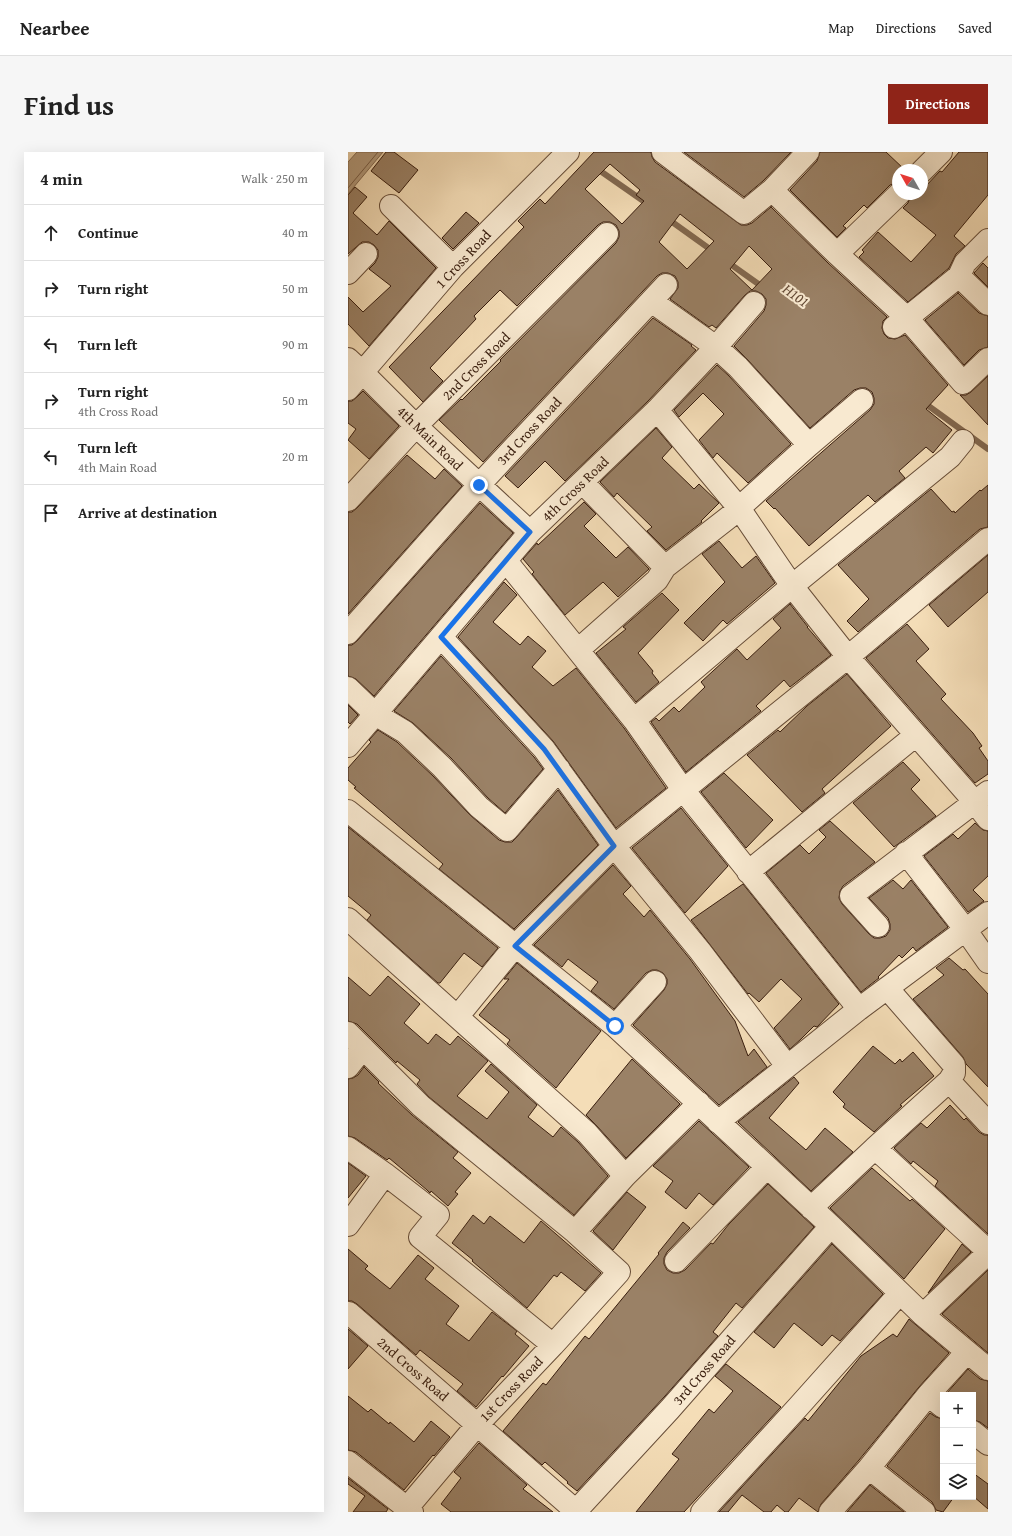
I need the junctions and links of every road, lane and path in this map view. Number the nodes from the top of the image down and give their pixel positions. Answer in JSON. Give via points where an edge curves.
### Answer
{"nodes":[{"id":1,"x":663,"y":152,"type":"edge"},
{"id":2,"x":808,"y":152,"type":"edge"},
{"id":3,"x":567,"y":153,"type":"edge"},
{"id":4,"x":772,"y":190,"type":"junction"},
{"id":5,"x":893,"y":200,"type":"edge"},
{"id":6,"x":391,"y":206,"type":"dead end"},
{"id":7,"x":607,"y":234,"type":"dead end"},
{"id":8,"x":988,"y":240,"type":"edge"},
{"id":9,"x":366,"y":254,"type":"dead end"},
{"id":10,"x":837,"y":254,"type":"junction"},
{"id":11,"x":453,"y":267,"type":"junction"},
{"id":12,"x":348,"y":273,"type":"edge"},
{"id":13,"x":959,"y":276,"type":"junction"},
{"id":14,"x":666,"y":285,"type":"dead end"},
{"id":15,"x":652,"y":301,"type":"junction"},
{"id":16,"x":754,"y":303,"type":"dead end"},
{"id":17,"x":988,"y":304,"type":"edge"},
{"id":18,"x":901,"y":322,"type":"junction"},
{"id":19,"x":716,"y":347,"type":"junction"},
{"id":20,"x":988,"y":359,"type":"edge"},
{"id":21,"x":356,"y":366,"type":"edge"},
{"id":22,"x":348,"y":389,"type":"edge"},
{"id":23,"x":862,"y":400,"type":"dead end"},
{"id":24,"x":656,"y":410,"type":"junction"},
{"id":25,"x":416,"y":426,"type":"junction"},
{"id":26,"x":963,"y":441,"type":"dead end"},
{"id":27,"x":809,"y":445,"type":"junction"},
{"id":28,"x":582,"y":482,"type":"junction"},
{"id":29,"x":479,"y":485,"type":"junction"},
{"id":30,"x":348,"y":500,"type":"edge"},
{"id":31,"x":739,"y":508,"type":"junction"},
{"id":32,"x":530,"y":532,"type":"junction"},
{"id":33,"x":988,"y":539,"type":"edge"},
{"id":34,"x":506,"y":561,"type":"junction"},
{"id":35,"x":665,"y":567,"type":"junction"},
{"id":36,"x":792,"y":586,"type":"junction"},
{"id":37,"x":348,"y":633,"type":"edge"},
{"id":38,"x":441,"y":637,"type":"junction"},
{"id":39,"x":578,"y":650,"type":"junction"},
{"id":40,"x":848,"y":657,"type":"junction"},
{"id":41,"x":348,"y":688,"type":"edge"},
{"id":42,"x":375,"y":714,"type":"junction"},
{"id":43,"x":634,"y":720,"type":"junction"},
{"id":44,"x":916,"y":735,"type":"junction"},
{"id":45,"x":348,"y":746,"type":"edge"},
{"id":46,"x":559,"y":769,"type":"junction"},
{"id":47,"x":684,"y":790,"type":"junction"},
{"id":48,"x":981,"y":796,"type":"edge"},
{"id":49,"x":348,"y":811,"type":"edge"},
{"id":50,"x":988,"y":819,"type":"edge"},
{"id":51,"x":614,"y":846,"type":"junction"},
{"id":52,"x":906,"y":853,"type":"junction"},
{"id":53,"x":748,"y":872,"type":"junction"},
{"id":54,"x":988,"y":913,"type":"edge"},
{"id":55,"x":348,"y":919,"type":"edge"},
{"id":56,"x":878,"y":926,"type":"dead end"},
{"id":57,"x":965,"y":929,"type":"junction"},
{"id":58,"x":515,"y":946,"type":"junction"},
{"id":59,"x":988,"y":962,"type":"edge"},
{"id":60,"x":655,"y":982,"type":"dead end"},
{"id":61,"x":887,"y":988,"type":"junction"},
{"id":62,"x":859,"y":1009,"type":"junction"},
{"id":63,"x":458,"y":1016,"type":"junction"},
{"id":64,"x":615,"y":1026,"type":"junction"},
{"id":65,"x":356,"y":1041,"type":"edge"},
{"id":66,"x":787,"y":1066,"type":"junction"},
{"id":67,"x":348,"y":1068,"type":"edge"},
{"id":68,"x":949,"y":1081,"type":"junction"},
{"id":69,"x":699,"y":1103,"type":"junction"},
{"id":70,"x":718,"y":1122,"type":"junction"},
{"id":71,"x":988,"y":1123,"type":"edge"},
{"id":72,"x":348,"y":1148,"type":"edge"},
{"id":73,"x":875,"y":1148,"type":"junction"},
{"id":74,"x":766,"y":1168,"type":"junction"},
{"id":75,"x":385,"y":1174,"type":"junction"},
{"id":76,"x":625,"y":1176,"type":"junction"},
{"id":77,"x":811,"y":1208,"type":"junction"},
{"id":78,"x":348,"y":1225,"type":"edge"},
{"id":79,"x":831,"y":1226,"type":"junction"},
{"id":80,"x":575,"y":1232,"type":"junction"},
{"id":81,"x":988,"y":1252,"type":"edge"},
{"id":82,"x":676,"y":1261,"type":"dead end"},
{"id":83,"x":900,"y":1292,"type":"junction"},
{"id":84,"x":349,"y":1313,"type":"dead end"},
{"id":85,"x":923,"y":1315,"type":"junction"},
{"id":86,"x":553,"y":1345,"type":"junction"},
{"id":87,"x":967,"y":1352,"type":"junction"},
{"id":88,"x":988,"y":1369,"type":"edge"},
{"id":89,"x":936,"y":1401,"type":"edge"},
{"id":90,"x":477,"y":1424,"type":"junction"},
{"id":91,"x":976,"y":1434,"type":"edge"},
{"id":92,"x":988,"y":1444,"type":"edge"},
{"id":93,"x":348,"y":1462,"type":"edge"},
{"id":94,"x":868,"y":1468,"type":"junction"},
{"id":95,"x":409,"y":1510,"type":"edge"},
{"id":96,"x":576,"y":1511,"type":"edge"},
{"id":97,"x":702,"y":1512,"type":"edge"},
{"id":98,"x":830,"y":1512,"type":"edge"},
{"id":99,"x":924,"y":1512,"type":"edge"}],
"edges":[{"from":1,"to":4,"type":"street","via":[[744,213]]},
{"from":2,"to":4,"type":"street"},
{"from":3,"to":11,"type":"street","name":"1 Cross Road"},
{"from":4,"to":10,"type":"street"},
{"from":5,"to":10,"type":"street"},
{"from":6,"to":11,"type":"street"},
{"from":7,"to":25,"type":"street","name":"2nd Cross Road"},
{"from":8,"to":13,"type":"street","via":[[965,263]]},
{"from":9,"to":12,"type":"street"},
{"from":10,"to":18,"type":"street"},
{"from":11,"to":21,"type":"street","name":"1 Cross Road"},
{"from":13,"to":17,"type":"street"},
{"from":13,"to":18,"type":"street"},
{"from":14,"to":15,"type":"street","name":"3rd Cross Road"},
{"from":15,"to":19,"type":"street"},
{"from":15,"to":29,"type":"street","name":"3rd Cross Road"},
{"from":16,"to":19,"type":"street","name":"4th Cross Road"},
{"from":18,"to":20,"type":"street","via":[[963,383]]},
{"from":19,"to":24,"type":"street","name":"4th Cross Road"},
{"from":19,"to":27,"type":"street","via":[[738,367]]},
{"from":21,"to":22,"type":"street","name":"1 Cross Road"},
{"from":21,"to":25,"type":"street","name":"4th Main Road"},
{"from":23,"to":27,"type":"street"},
{"from":24,"to":28,"type":"street","name":"4th Cross Road"},
{"from":24,"to":31,"type":"street"},
{"from":25,"to":29,"type":"street","name":"4th Main Road"},
{"from":25,"to":30,"type":"street","name":"2nd Cross Road"},
{"from":26,"to":36,"type":"street","via":[[950,457]]},
{"from":27,"to":31,"type":"street"},
{"from":28,"to":32,"type":"street","name":"4th Cross Road"},
{"from":28,"to":35,"type":"street"},
{"from":29,"to":32,"type":"street","name":"4th Main Road"},
{"from":29,"to":37,"type":"street","name":"3rd Cross Road"},
{"from":31,"to":35,"type":"street"},
{"from":31,"to":36,"type":"street"},
{"from":32,"to":34,"type":"street","name":"4th Cross Road"},
{"from":33,"to":40,"type":"street"},
{"from":34,"to":38,"type":"street","name":"4th Cross Road"},
{"from":34,"to":39,"type":"street"},
{"from":35,"to":39,"type":"street","via":[[657,580]]},
{"from":36,"to":40,"type":"street"},
{"from":36,"to":43,"type":"street"},
{"from":38,"to":42,"type":"street","name":"4th Cross Road"},
{"from":38,"to":46,"type":"street","via":[[544,749]]},
{"from":39,"to":43,"type":"street"},
{"from":40,"to":44,"type":"street"},
{"from":40,"to":47,"type":"street"},
{"from":41,"to":42,"type":"street"},
{"from":42,"to":45,"type":"street","name":"4th Cross Road"},
{"from":42,"to":46,"type":"street","via":[[405,732],[479,807],[507,830]]},
{"from":43,"to":47,"type":"street"},
{"from":44,"to":48,"type":"street"},
{"from":44,"to":53,"type":"street"},
{"from":46,"to":51,"type":"street"},
{"from":47,"to":51,"type":"street"},
{"from":47,"to":53,"type":"street"},
{"from":48,"to":50,"type":"street"},
{"from":48,"to":52,"type":"street"},
{"from":49,"to":58,"type":"street"},
{"from":51,"to":58,"type":"street"},
{"from":51,"to":66,"type":"street","via":[[700,951]]},
{"from":52,"to":56,"type":"street","via":[[851,896]]},
{"from":52,"to":57,"type":"street"},
{"from":53,"to":62,"type":"street"},
{"from":54,"to":57,"type":"street"},
{"from":55,"to":63,"type":"street"},
{"from":57,"to":59,"type":"street"},
{"from":57,"to":61,"type":"street"},
{"from":58,"to":63,"type":"street"},
{"from":58,"to":64,"type":"street"},
{"from":60,"to":64,"type":"street"},
{"from":61,"to":62,"type":"street"},
{"from":61,"to":68,"type":"street","via":[[954,1065],[954,1073]]},
{"from":62,"to":66,"type":"street"},
{"from":63,"to":76,"type":"street","via":[[587,1133]]},
{"from":64,"to":69,"type":"street"},
{"from":65,"to":67,"type":"street"},
{"from":65,"to":80,"type":"street","via":[[421,1106]]},
{"from":66,"to":70,"type":"street"},
{"from":68,"to":71,"type":"street"},
{"from":68,"to":73,"type":"street"},
{"from":69,"to":70,"type":"street"},
{"from":69,"to":76,"type":"street"},
{"from":70,"to":74,"type":"street"},
{"from":72,"to":75,"type":"street"},
{"from":73,"to":77,"type":"street"},
{"from":73,"to":81,"type":"street"},
{"from":74,"to":77,"type":"street"},
{"from":74,"to":82,"type":"street"},
{"from":75,"to":78,"type":"street"},
{"from":75,"to":86,"type":"street","via":[[438,1215],[420,1237]]},
{"from":76,"to":80,"type":"street"},
{"from":77,"to":79,"type":"street"},
{"from":79,"to":83,"type":"street"},
{"from":79,"to":96,"type":"street","name":"3rd Cross Road","via":[[670,1409]]},
{"from":80,"to":86,"type":"street","name":"1st Cross Road","via":[[619,1272]]},
{"from":81,"to":85,"type":"street"},
{"from":83,"to":85,"type":"street"},
{"from":83,"to":97,"type":"street"},
{"from":84,"to":90,"type":"street","name":"2nd Cross Road"},
{"from":85,"to":87,"type":"street"},
{"from":86,"to":90,"type":"street","name":"1st Cross Road"},
{"from":87,"to":88,"type":"street"},
{"from":87,"to":89,"type":"street"},
{"from":89,"to":94,"type":"street"},
{"from":90,"to":95,"type":"street","name":"1st Cross Road"},
{"from":90,"to":96,"type":"street","name":"2nd Cross Road"},
{"from":91,"to":92,"type":"street"},
{"from":93,"to":95,"type":"street"},
{"from":94,"to":98,"type":"street"},
{"from":94,"to":99,"type":"street"}]}
